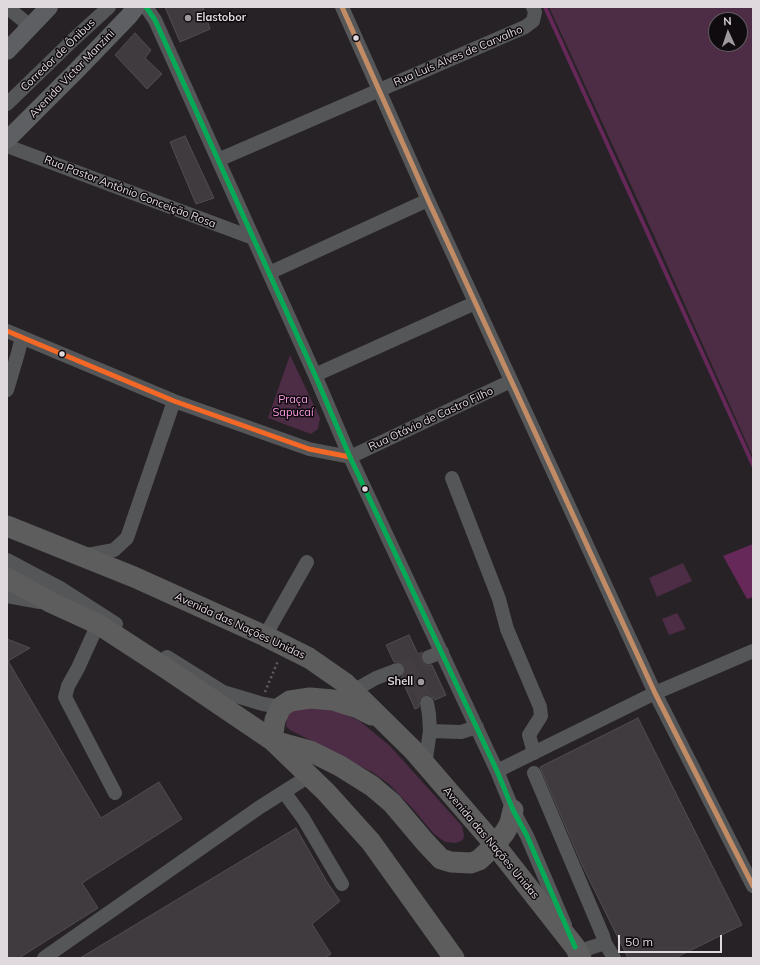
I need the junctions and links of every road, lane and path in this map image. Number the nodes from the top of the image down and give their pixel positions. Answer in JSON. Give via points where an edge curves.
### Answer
{"nodes":[{"id":1,"x":7,"y":7,"type":"edge"},
{"id":2,"x":49,"y":7,"type":"edge"},
{"id":3,"x":109,"y":7,"type":"edge"},
{"id":4,"x":136,"y":7,"type":"edge"},
{"id":5,"x":146,"y":7,"type":"edge"},
{"id":6,"x":342,"y":7,"type":"edge"},
{"id":7,"x":534,"y":9,"type":"edge"},
{"id":8,"x":30,"y":26,"type":"junction"},
{"id":9,"x":7,"y":51,"type":"edge"},
{"id":10,"x":379,"y":90,"type":"junction"},
{"id":11,"x":7,"y":104,"type":"edge"},
{"id":12,"x":7,"y":140,"type":"edge"},
{"id":13,"x":7,"y":146,"type":"edge"},
{"id":14,"x":218,"y":160,"type":"junction"},
{"id":15,"x":428,"y":200,"type":"junction"},
{"id":16,"x":253,"y":238,"type":"junction"},
{"id":17,"x":269,"y":273,"type":"junction"},
{"id":18,"x":475,"y":302,"type":"junction"},
{"id":19,"x":7,"y":331,"type":"edge"},
{"id":20,"x":22,"y":337,"type":"junction"},
{"id":21,"x":315,"y":375,"type":"junction"},
{"id":22,"x":511,"y":381,"type":"junction"},
{"id":23,"x":7,"y":390,"type":"edge"},
{"id":24,"x":174,"y":401,"type":"junction"},
{"id":25,"x":350,"y":457,"type":"junction"},
{"id":26,"x":452,"y":478,"type":"dead end"},
{"id":27,"x":7,"y":526,"type":"edge"},
{"id":28,"x":82,"y":556,"type":"junction"},
{"id":29,"x":7,"y":560,"type":"edge"},
{"id":30,"x":307,"y":562,"type":"dead end"},
{"id":31,"x":7,"y":578,"type":"edge"},
{"id":32,"x":7,"y":596,"type":"edge"},
{"id":33,"x":52,"y":603,"type":"junction"},
{"id":34,"x":98,"y":624,"type":"junction"},
{"id":35,"x":265,"y":636,"type":"junction"},
{"id":36,"x":286,"y":646,"type":"junction"},
{"id":37,"x":753,"y":651,"type":"edge"},
{"id":38,"x":442,"y":652,"type":"junction"},
{"id":39,"x":429,"y":657,"type":"tunnel mouth"},
{"id":40,"x":397,"y":670,"type":"tunnel mouth"},
{"id":41,"x":353,"y":691,"type":"junction"},
{"id":42,"x":655,"y":693,"type":"junction"},
{"id":43,"x":427,"y":703,"type":"tunnel mouth"},
{"id":44,"x":272,"y":706,"type":"junction"},
{"id":45,"x":385,"y":722,"type":"junction"},
{"id":46,"x":477,"y":727,"type":"junction"},
{"id":47,"x":430,"y":731,"type":"junction"},
{"id":48,"x":272,"y":740,"type":"junction"},
{"id":49,"x":534,"y":753,"type":"junction"},
{"id":50,"x":425,"y":765,"type":"junction"},
{"id":51,"x":497,"y":772,"type":"junction"},
{"id":52,"x":534,"y":773,"type":"dead end"},
{"id":53,"x":309,"y":776,"type":"junction"},
{"id":54,"x":284,"y":792,"type":"junction"},
{"id":55,"x":114,"y":793,"type":"dead end"},
{"id":56,"x":513,"y":810,"type":"junction"},
{"id":57,"x":495,"y":845,"type":"junction"},
{"id":58,"x":342,"y":884,"type":"dead end"},
{"id":59,"x":753,"y":886,"type":"edge"},
{"id":60,"x":605,"y":943,"type":"junction"},
{"id":61,"x":578,"y":953,"type":"edge"},
{"id":62,"x":452,"y":957,"type":"edge"},
{"id":63,"x":44,"y":958,"type":"edge"},
{"id":64,"x":614,"y":958,"type":"edge"}],
"edges":[{"from":1,"to":8,"type":"street"},
{"from":2,"to":8,"type":"main road"},
{"from":3,"to":11,"type":"street","name":"Corredor de Ônibus"},
{"from":4,"to":12,"type":"main road","name":"Avenida Víctor Manzini"},
{"from":5,"to":14,"type":"street","via":[[155,20]]},
{"from":6,"to":10,"type":"street"},
{"from":7,"to":10,"type":"street","name":"Rua Luís Alves de Carvalho","via":[[533,22],[526,27]]},
{"from":8,"to":9,"type":"main road"},
{"from":10,"to":14,"type":"street","name":"Rua Luís Alves de Carvalho"},
{"from":10,"to":15,"type":"street"},
{"from":13,"to":16,"type":"street","name":"Rua Pastor Antônio Conceição Rosa"},
{"from":14,"to":16,"type":"street"},
{"from":15,"to":17,"type":"street"},
{"from":15,"to":18,"type":"street"},
{"from":16,"to":17,"type":"street"},
{"from":17,"to":21,"type":"street"},
{"from":18,"to":21,"type":"street"},
{"from":18,"to":22,"type":"street"},
{"from":19,"to":20,"type":"street"},
{"from":20,"to":23,"type":"street"},
{"from":20,"to":24,"type":"street"},
{"from":21,"to":25,"type":"street"},
{"from":22,"to":25,"type":"street","name":"Rua Otávio de Castro Filho"},
{"from":22,"to":42,"type":"street"},
{"from":24,"to":25,"type":"street","via":[[309,449]]},
{"from":24,"to":28,"type":"street","via":[[127,538],[114,550]]},
{"from":25,"to":38,"type":"street"},
{"from":26,"to":49,"type":"street","via":[[499,599],[507,629],[540,707],[541,716],[529,735]]},
{"from":27,"to":28,"type":"highway","name":"Avenida das Nações Unidas"},
{"from":28,"to":35,"type":"highway","name":"Avenida das Nações Unidas"},
{"from":29,"to":44,"type":"street","via":[[72,596],[223,692]]},
{"from":30,"to":35,"type":"street"},
{"from":31,"to":33,"type":"highway"},
{"from":32,"to":33,"type":"street"},
{"from":33,"to":34,"type":"highway"},
{"from":34,"to":48,"type":"highway"},
{"from":34,"to":55,"type":"street","via":[[65,697]]},
{"from":35,"to":36,"type":"highway","name":"Avenida das Nações Unidas"},
{"from":36,"to":41,"type":"highway","name":"Avenida das Nações Unidas","via":[[309,658]]},
{"from":36,"to":44,"type":"path","via":[[267,686]]},
{"from":37,"to":42,"type":"street"},
{"from":38,"to":39,"type":"street"},
{"from":38,"to":46,"type":"street"},
{"from":40,"to":41,"type":"street"},
{"from":41,"to":45,"type":"highway","name":"Avenida das Nações Unidas"},
{"from":42,"to":49,"type":"street"},
{"from":42,"to":59,"type":"street"},
{"from":43,"to":47,"type":"street"},
{"from":44,"to":45,"type":"highway","via":[[310,698],[333,700],[358,708]]},
{"from":44,"to":48,"type":"highway","via":[[275,720]]},
{"from":45,"to":50,"type":"highway","name":"Avenida das Nações Unidas"},
{"from":46,"to":47,"type":"street","via":[[461,732]]},
{"from":46,"to":51,"type":"street"},
{"from":47,"to":50,"type":"street"},
{"from":48,"to":53,"type":"highway"},
{"from":48,"to":57,"type":"highway","via":[[310,751],[372,786],[392,803],[442,859],[471,863],[480,860]]},
{"from":49,"to":51,"type":"street"},
{"from":50,"to":57,"type":"highway","name":"Avenida das Nações Unidas"},
{"from":51,"to":56,"type":"street"},
{"from":52,"to":60,"type":"street"},
{"from":53,"to":54,"type":"street"},
{"from":53,"to":62,"type":"highway","via":[[371,842]]},
{"from":54,"to":58,"type":"street","via":[[303,818]]},
{"from":54,"to":63,"type":"street"},
{"from":56,"to":57,"type":"highway","via":[[510,823]]},
{"from":56,"to":61,"type":"street"},
{"from":57,"to":61,"type":"highway","name":"Avenida das Nações Unidas"},
{"from":60,"to":61,"type":"street"},
{"from":60,"to":64,"type":"street"}]}
